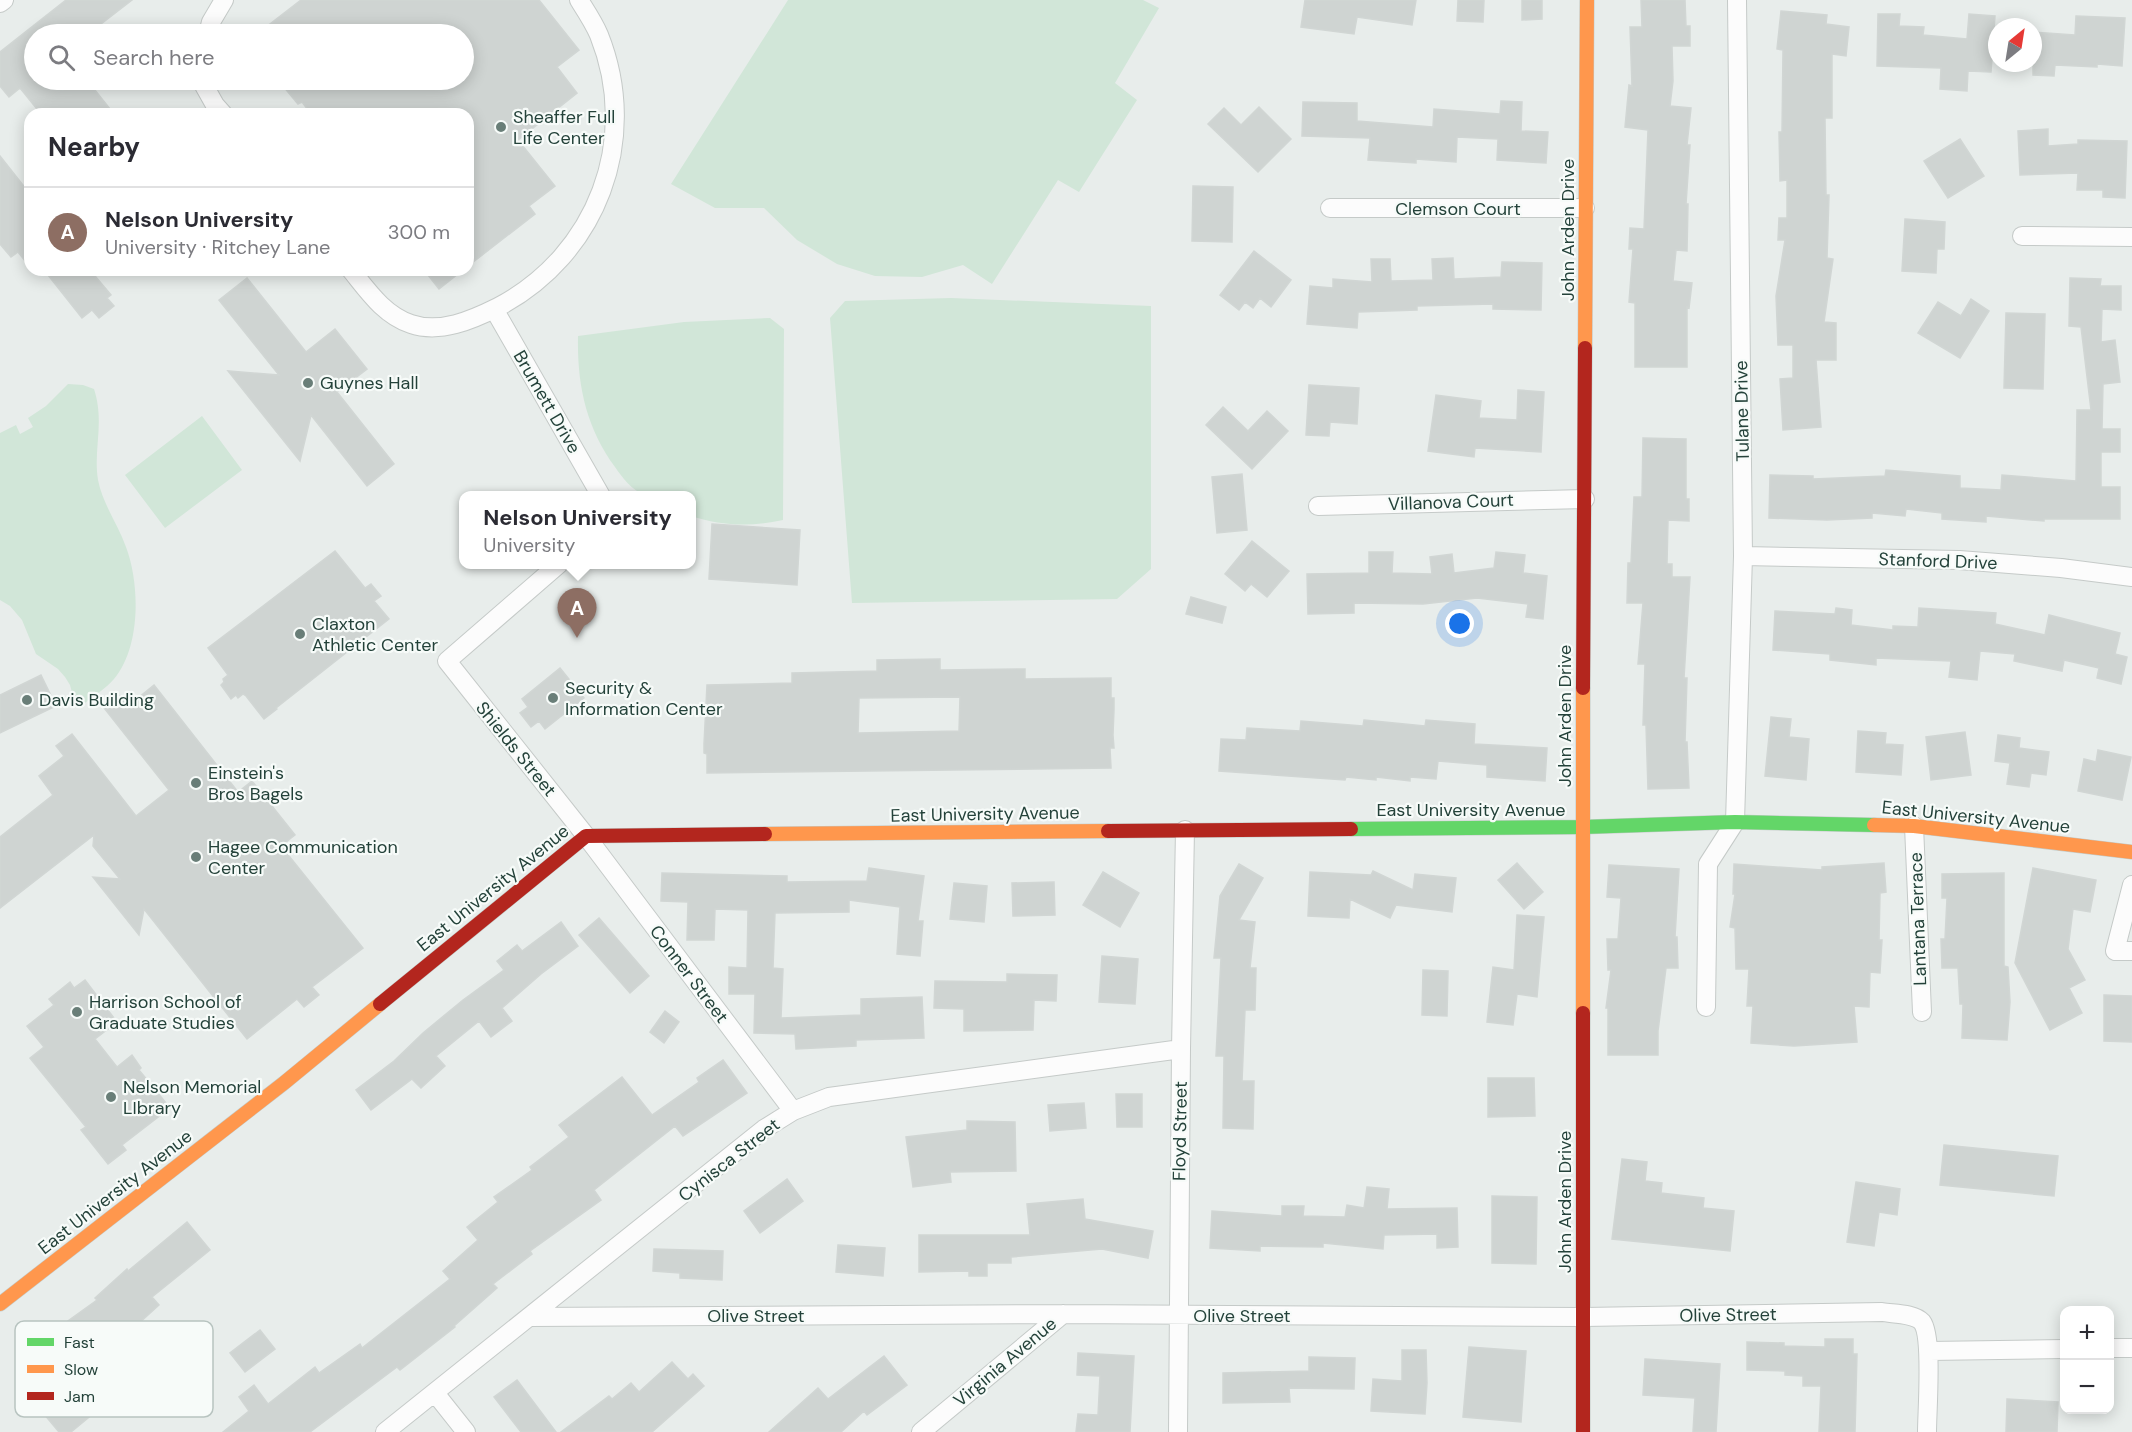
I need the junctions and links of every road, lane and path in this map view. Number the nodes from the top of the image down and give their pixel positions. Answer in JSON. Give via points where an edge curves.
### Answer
{"nodes":[{"id":1,"x":4,"y":0,"type":"edge"},
{"id":2,"x":224,"y":0,"type":"edge"},
{"id":3,"x":579,"y":0,"type":"edge"},
{"id":4,"x":1587,"y":0,"type":"edge"},
{"id":5,"x":1737,"y":0,"type":"edge"},
{"id":6,"x":0,"y":3,"type":"edge"},
{"id":7,"x":210,"y":24,"type":"edge"},
{"id":8,"x":207,"y":90,"type":"edge"},
{"id":9,"x":218,"y":108,"type":"edge"},
{"id":10,"x":1330,"y":208,"type":"dead end"},
{"id":11,"x":1585,"y":208,"type":"junction"},
{"id":12,"x":2022,"y":236,"type":"dead end"},
{"id":13,"x":2132,"y":237,"type":"edge"},
{"id":14,"x":356,"y":276,"type":"edge"},
{"id":15,"x":494,"y":309,"type":"junction"},
{"id":16,"x":599,"y":491,"type":"edge"},
{"id":17,"x":1585,"y":499,"type":"junction"},
{"id":18,"x":1318,"y":506,"type":"dead end"},
{"id":19,"x":1743,"y":556,"type":"junction"},
{"id":20,"x":553,"y":569,"type":"edge"},
{"id":21,"x":2132,"y":577,"type":"edge"},
{"id":22,"x":1735,"y":822,"type":"junction"},
{"id":23,"x":1914,"y":826,"type":"junction"},
{"id":24,"x":1583,"y":827,"type":"junction"},
{"id":25,"x":1185,"y":830,"type":"junction"},
{"id":26,"x":586,"y":836,"type":"junction"},
{"id":27,"x":2132,"y":852,"type":"edge"},
{"id":28,"x":2132,"y":885,"type":"edge"},
{"id":29,"x":2132,"y":951,"type":"edge"},
{"id":30,"x":1706,"y":1007,"type":"dead end"},
{"id":31,"x":1922,"y":1012,"type":"dead end"},
{"id":32,"x":1181,"y":1049,"type":"junction"},
{"id":33,"x":793,"y":1111,"type":"junction"},
{"id":34,"x":0,"y":1304,"type":"edge"},
{"id":35,"x":1062,"y":1314,"type":"junction"},
{"id":36,"x":1179,"y":1316,"type":"junction"},
{"id":37,"x":529,"y":1317,"type":"junction"},
{"id":38,"x":1584,"y":1317,"type":"junction"},
{"id":39,"x":2114,"y":1348,"type":"edge"},
{"id":40,"x":2132,"y":1348,"type":"edge"},
{"id":41,"x":2060,"y":1349,"type":"edge"},
{"id":42,"x":1929,"y":1351,"type":"junction"},
{"id":43,"x":435,"y":1393,"type":"junction"},
{"id":44,"x":385,"y":1432,"type":"edge"},
{"id":45,"x":466,"y":1432,"type":"edge"},
{"id":46,"x":921,"y":1432,"type":"edge"},
{"id":47,"x":1178,"y":1432,"type":"edge"},
{"id":48,"x":1583,"y":1432,"type":"edge"},
{"id":49,"x":1927,"y":1432,"type":"edge"}],
"edges":[{"from":1,"to":6,"type":"street"},
{"from":2,"to":7,"type":"street"},
{"from":3,"to":15,"type":"street","via":[[599,34],[610,71],[614,145],[604,184],[588,222],[564,256],[542,277]]},
{"from":4,"to":11,"type":"street","name":"John Arden Drive"},
{"from":5,"to":19,"type":"street","name":"Tulane Drive"},
{"from":8,"to":9,"type":"street"},
{"from":10,"to":11,"type":"street","name":"Clemson Court"},
{"from":11,"to":17,"type":"street","name":"John Arden Drive"},
{"from":12,"to":13,"type":"street"},
{"from":14,"to":15,"type":"street","via":[[392,315],[411,324],[432,329]]},
{"from":15,"to":16,"type":"street","name":"Brumett Drive"},
{"from":17,"to":18,"type":"street","name":"Villanova Court"},
{"from":17,"to":24,"type":"street","name":"John Arden Drive"},
{"from":19,"to":21,"type":"street","name":"Stanford Drive","via":[[1959,560]]},
{"from":19,"to":22,"type":"street","name":"Tulane Drive"},
{"from":20,"to":26,"type":"street","name":"Shields Street","via":[[447,661]]},
{"from":22,"to":23,"type":"street","name":"East University Avenue"},
{"from":22,"to":24,"type":"street","name":"East University Avenue"},
{"from":22,"to":30,"type":"street","via":[[1708,864]]},
{"from":23,"to":27,"type":"street","name":"East University Avenue"},
{"from":23,"to":31,"type":"street","name":"Lantana Terrace"},
{"from":24,"to":25,"type":"street","name":"East University Avenue"},
{"from":24,"to":38,"type":"street","name":"John Arden Drive"},
{"from":25,"to":26,"type":"street","name":"East University Avenue"},
{"from":25,"to":32,"type":"street","name":"Floyd Street"},
{"from":26,"to":33,"type":"street","name":"Conner Street"},
{"from":26,"to":34,"type":"street","name":"East University Avenue","via":[[268,1095]]},
{"from":28,"to":29,"type":"street","via":[[2115,951]]},
{"from":32,"to":33,"type":"street","name":"Cynisca Street","via":[[829,1097]]},
{"from":32,"to":36,"type":"street","name":"Floyd Street"},
{"from":33,"to":37,"type":"street","name":"Cynisca Street","via":[[764,1129]]},
{"from":35,"to":36,"type":"street","name":"Olive Street"},
{"from":35,"to":37,"type":"street","name":"Olive Street"},
{"from":35,"to":46,"type":"street","name":"Virginia Avenue"},
{"from":36,"to":38,"type":"street","name":"Olive Street"},
{"from":36,"to":47,"type":"street","name":"Floyd Street"},
{"from":37,"to":43,"type":"street","name":"Cynisca Street"},
{"from":38,"to":42,"type":"street","name":"Olive Street","via":[[1882,1312],[1915,1317],[1922,1322]]},
{"from":38,"to":48,"type":"street","name":"John Arden Drive"},
{"from":39,"to":40,"type":"street"},
{"from":41,"to":42,"type":"street"},
{"from":42,"to":49,"type":"street"},
{"from":43,"to":44,"type":"street","name":"Cynisca Street"},
{"from":43,"to":45,"type":"street"}]}
